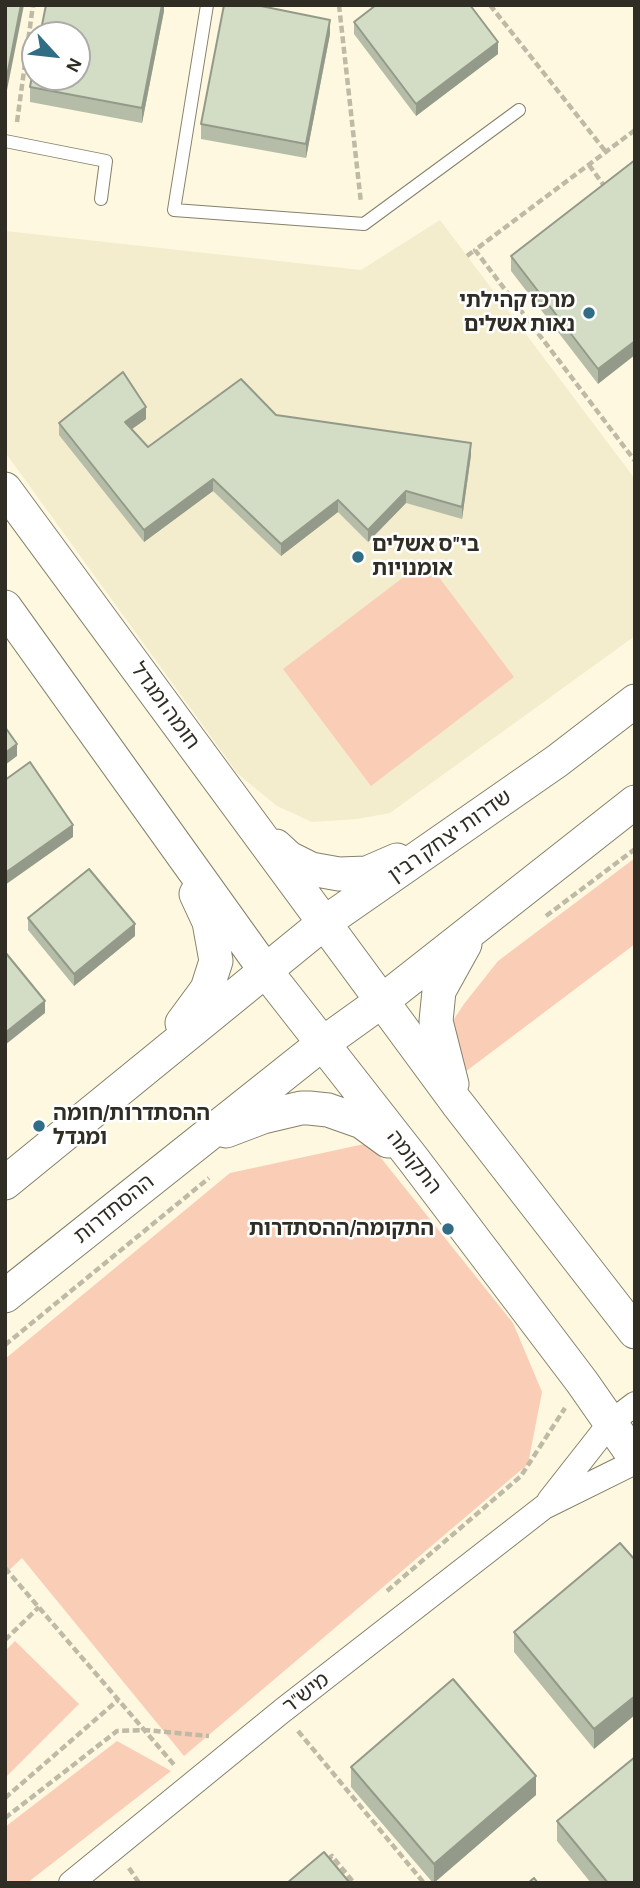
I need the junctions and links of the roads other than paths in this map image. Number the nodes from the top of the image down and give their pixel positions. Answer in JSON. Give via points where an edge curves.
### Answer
{"nodes":[{"id":1,"x":208,"y":5,"type":"edge"},
{"id":2,"x":519,"y":110,"type":"dead end"},
{"id":3,"x":10,"y":142,"type":"edge"},
{"id":4,"x":101,"y":199,"type":"dead end"},
{"id":5,"x":5,"y":489,"type":"edge"},
{"id":6,"x":5,"y":607,"type":"edge"},
{"id":7,"x":635,"y":701,"type":"edge"},
{"id":8,"x":635,"y":803,"type":"edge"},
{"id":9,"x":250,"y":822,"type":"junction"},
{"id":10,"x":173,"y":842,"type":"junction"},
{"id":11,"x":439,"y":844,"type":"junction"},
{"id":12,"x":324,"y":923,"type":"junction"},
{"id":13,"x":478,"y":925,"type":"junction"},
{"id":14,"x":264,"y":970,"type":"junction"},
{"id":15,"x":382,"y":1002,"type":"junction"},
{"id":16,"x":322,"y":1044,"type":"junction"},
{"id":17,"x":134,"y":1077,"type":"junction"},
{"id":18,"x":457,"y":1103,"type":"junction"},
{"id":19,"x":201,"y":1140,"type":"junction"},
{"id":20,"x":413,"y":1159,"type":"junction"},
{"id":21,"x":5,"y":1182,"type":"edge"},
{"id":22,"x":5,"y":1296,"type":"edge"},
{"id":23,"x":635,"y":1332,"type":"edge"},
{"id":24,"x":623,"y":1413,"type":"edge"},
{"id":25,"x":635,"y":1460,"type":"edge"},
{"id":26,"x":544,"y":1507,"type":"junction"},
{"id":27,"x":71,"y":1883,"type":"edge"}],
"edges":[{"from":1,"to":2,"type":"lane","via":[[174,210],[364,224]]},
{"from":3,"to":4,"type":"lane","via":[[107,161]]},
{"from":5,"to":9,"type":"main road","name":"חומה ומגדל"},
{"from":6,"to":10,"type":"main road"},
{"from":7,"to":11,"type":"main road","name":"שדרות יצחק רבין"},
{"from":8,"to":13,"type":"main road"},
{"from":9,"to":11,"type":"main road","via":[[289,858],[311,869],[339,874],[368,873]]},
{"from":9,"to":12,"type":"main road","name":"חומה ומגדל"},
{"from":10,"to":14,"type":"main road"},
{"from":10,"to":17,"type":"main road","via":[[209,922],[216,961],[207,989]]},
{"from":11,"to":12,"type":"main road","name":"שדרות יצחק רבין"},
{"from":12,"to":14,"type":"main road","name":"שדרות יצחק רבין"},
{"from":12,"to":15,"type":"main road"},
{"from":13,"to":15,"type":"main road"},
{"from":13,"to":18,"type":"main road","via":[[439,990],[436,1021]]},
{"from":14,"to":16,"type":"main road","name":"התקומה"},
{"from":14,"to":17,"type":"main road"},
{"from":15,"to":16,"type":"main road"},
{"from":15,"to":18,"type":"main road"},
{"from":16,"to":19,"type":"main road","name":"ההסתדרות"},
{"from":16,"to":20,"type":"main road","name":"התקומה"},
{"from":17,"to":21,"type":"main road"},
{"from":18,"to":23,"type":"main road"},
{"from":19,"to":20,"type":"main road","via":[[263,1117],[300,1108],[318,1109],[362,1122]]},
{"from":19,"to":22,"type":"main road","name":"ההסתדרות"},
{"from":20,"to":24,"type":"main road","name":"התקומה","via":[[582,1382]]},
{"from":24,"to":25,"type":"main road","name":"התקומה"},
{"from":24,"to":26,"type":"street","name":"מיש\"ר"},
{"from":25,"to":26,"type":"street","name":"מיש\"ר"},
{"from":26,"to":27,"type":"street","name":"מיש\"ר"}]}
